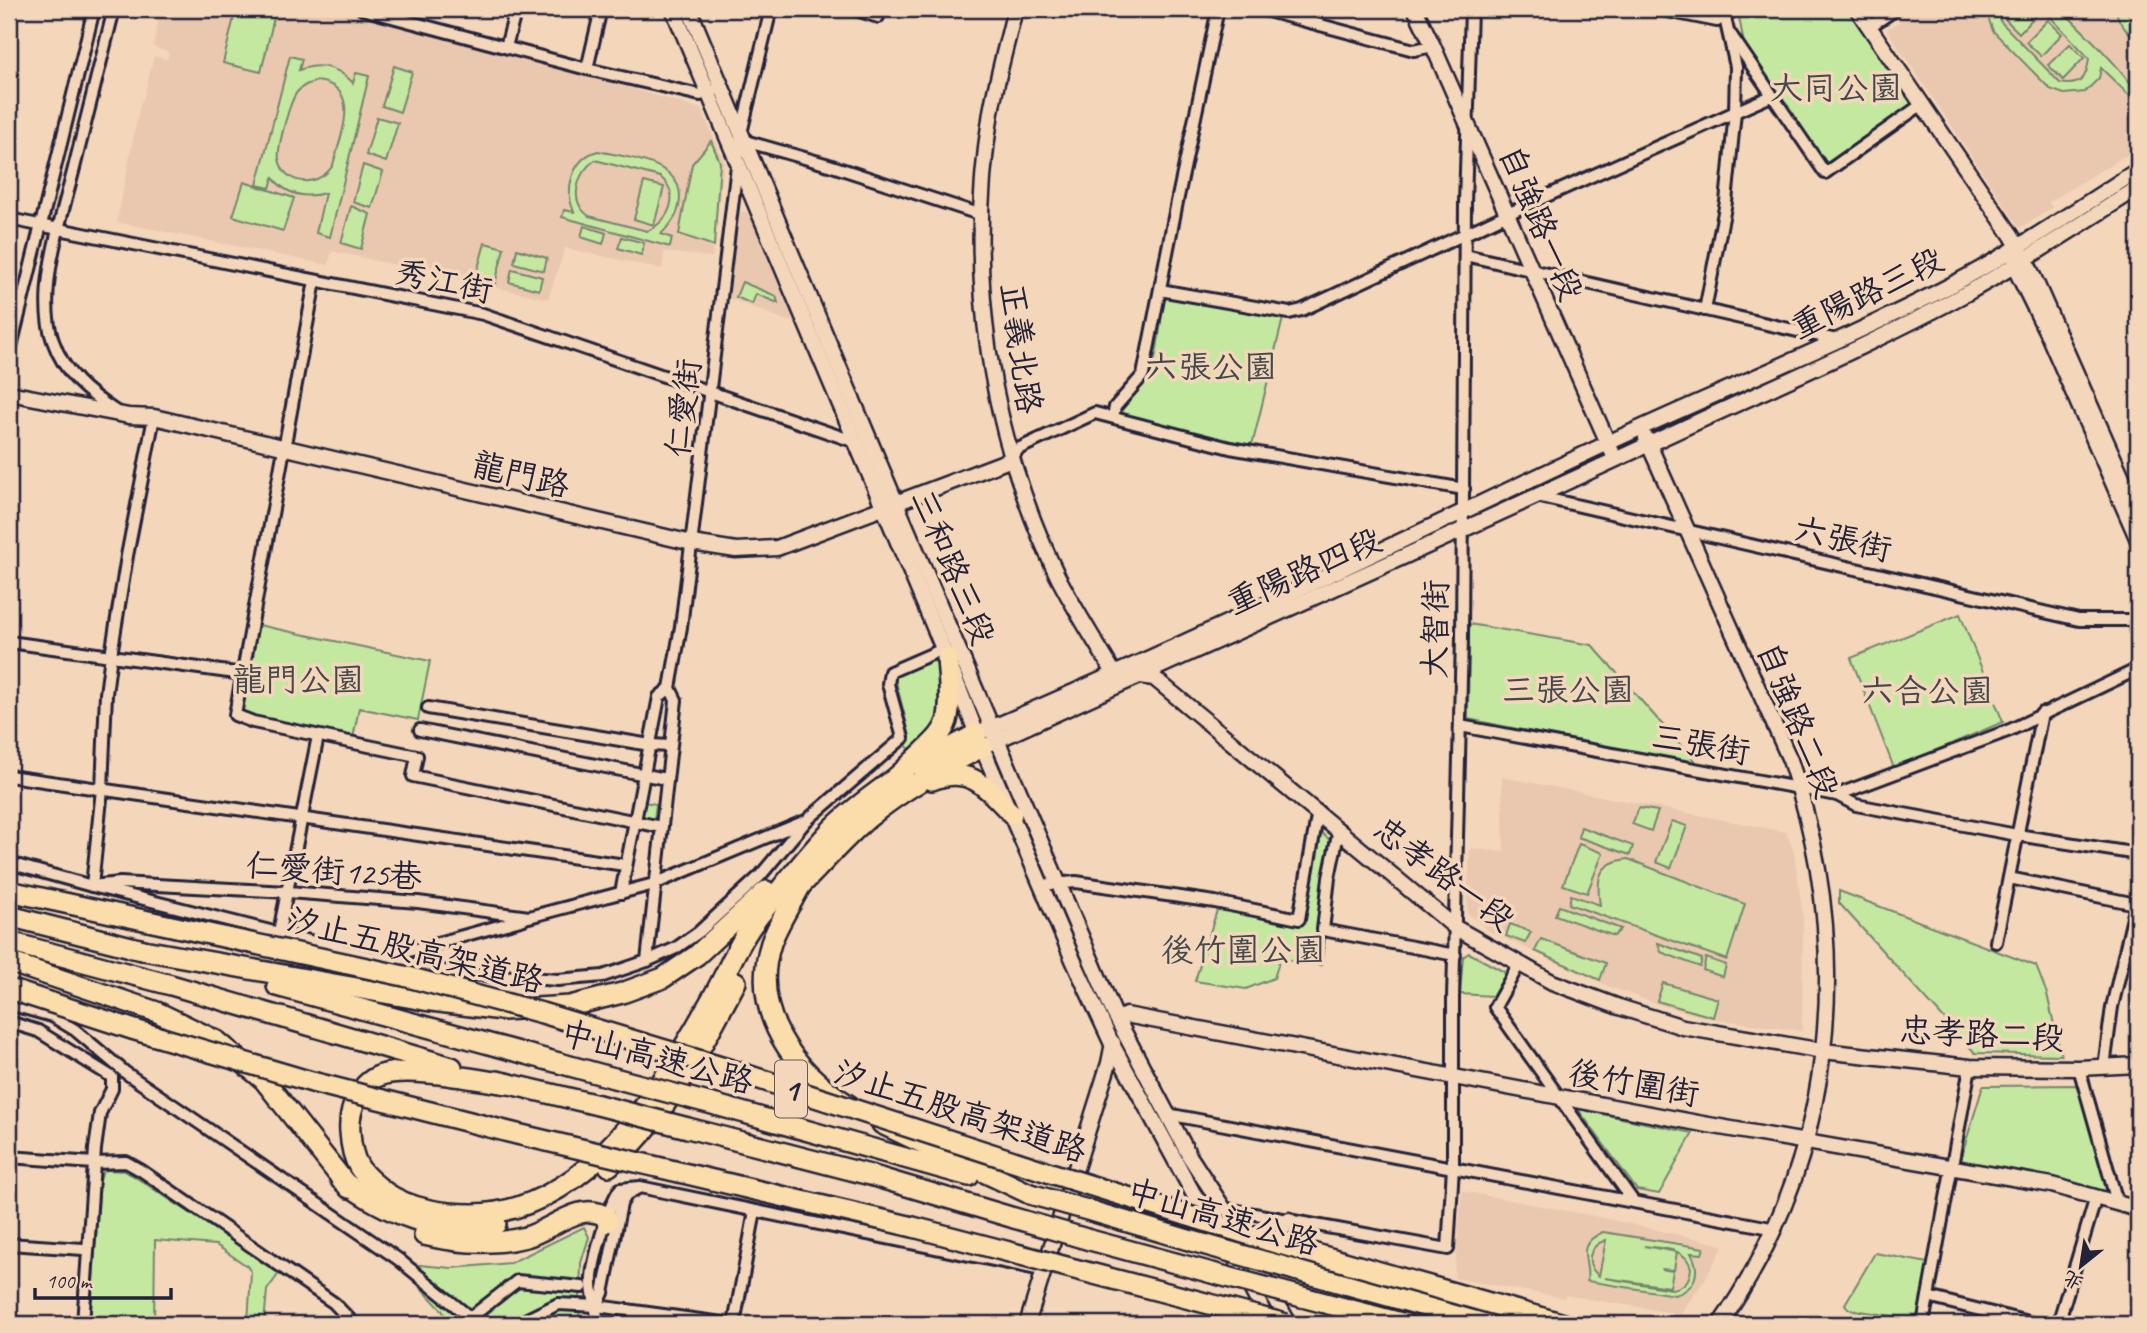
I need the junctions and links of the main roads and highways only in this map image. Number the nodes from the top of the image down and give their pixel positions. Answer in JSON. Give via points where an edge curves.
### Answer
{"nodes":[{"id":1,"x":945,"y":654,"type":"road end"},
{"id":2,"x":896,"y":777,"type":"junction"},
{"id":3,"x":884,"y":805,"type":"junction"},
{"id":4,"x":1012,"y":814,"type":"road end"},
{"id":5,"x":834,"y":828,"type":"junction"},
{"id":6,"x":801,"y":885,"type":"junction"},
{"id":7,"x":9,"y":891,"type":"edge"},
{"id":8,"x":15,"y":918,"type":"edge"},
{"id":9,"x":132,"y":948,"type":"junction"},
{"id":10,"x":10,"y":952,"type":"edge"},
{"id":11,"x":9,"y":989,"type":"edge"},
{"id":12,"x":509,"y":1084,"type":"junction"},
{"id":13,"x":341,"y":1180,"type":"junction"},
{"id":14,"x":1030,"y":1194,"type":"junction"},
{"id":15,"x":607,"y":1222,"type":"road end"},
{"id":16,"x":1288,"y":1324,"type":"edge"},
{"id":17,"x":1405,"y":1324,"type":"edge"},
{"id":18,"x":1489,"y":1324,"type":"edge"},
{"id":19,"x":1563,"y":1324,"type":"edge"}],
"edges":[{"from":1,"to":2,"type":"highway","via":[[947,720],[939,735]]},
{"from":2,"to":3,"type":"highway","via":[[987,737]]},
{"from":2,"to":5,"type":"highway"},
{"from":3,"to":4,"type":"highway","via":[[935,779],[968,775]]},
{"from":3,"to":6,"type":"highway"},
{"from":5,"to":9,"type":"highway","via":[[696,955],[663,978],[570,1006],[502,1010],[424,1000]]},
{"from":5,"to":12,"type":"highway","via":[[756,920],[671,1068],[632,1124],[583,1172],[528,1203],[491,1214],[457,1214],[392,1197],[370,1181],[354,1161],[348,1119],[354,1101],[369,1082],[384,1074],[410,1072]]},
{"from":6,"to":13,"type":"highway","via":[[780,906],[662,1110],[632,1147],[559,1201],[514,1220],[462,1228],[435,1225],[386,1209]]},
{"from":6,"to":14,"type":"highway","via":[[772,942],[766,997],[782,1041],[799,1065],[838,1098],[881,1124]]},
{"from":7,"to":19,"type":"highway","name":"汐止五股高架道路","number":"1","bridge":true,"via":[[404,975],[542,1013],[1266,1240]]},
{"from":8,"to":9,"type":"highway","name":"中山高速公路","number":"1"},
{"from":9,"to":14,"type":"highway","name":"中山高速公路","number":"1","bridge":true,"via":[[848,1140]]},
{"from":10,"to":12,"type":"highway","name":"中山高速公路","number":"1","via":[[171,985]]},
{"from":10,"to":13,"type":"highway","via":[[217,1041],[264,1080]]},
{"from":11,"to":16,"type":"highway","bridge":true,"via":[[312,1082],[913,1227]]},
{"from":12,"to":17,"type":"highway","name":"中山高速公路","number":"1","bridge":true,"via":[[870,1175],[1090,1240]]},
{"from":13,"to":15,"type":"highway","via":[[386,1217],[422,1235],[467,1243],[526,1237],[585,1210],[600,1213]]},
{"from":14,"to":18,"type":"highway","name":"中山高速公路","number":"1","bridge":true}]}
